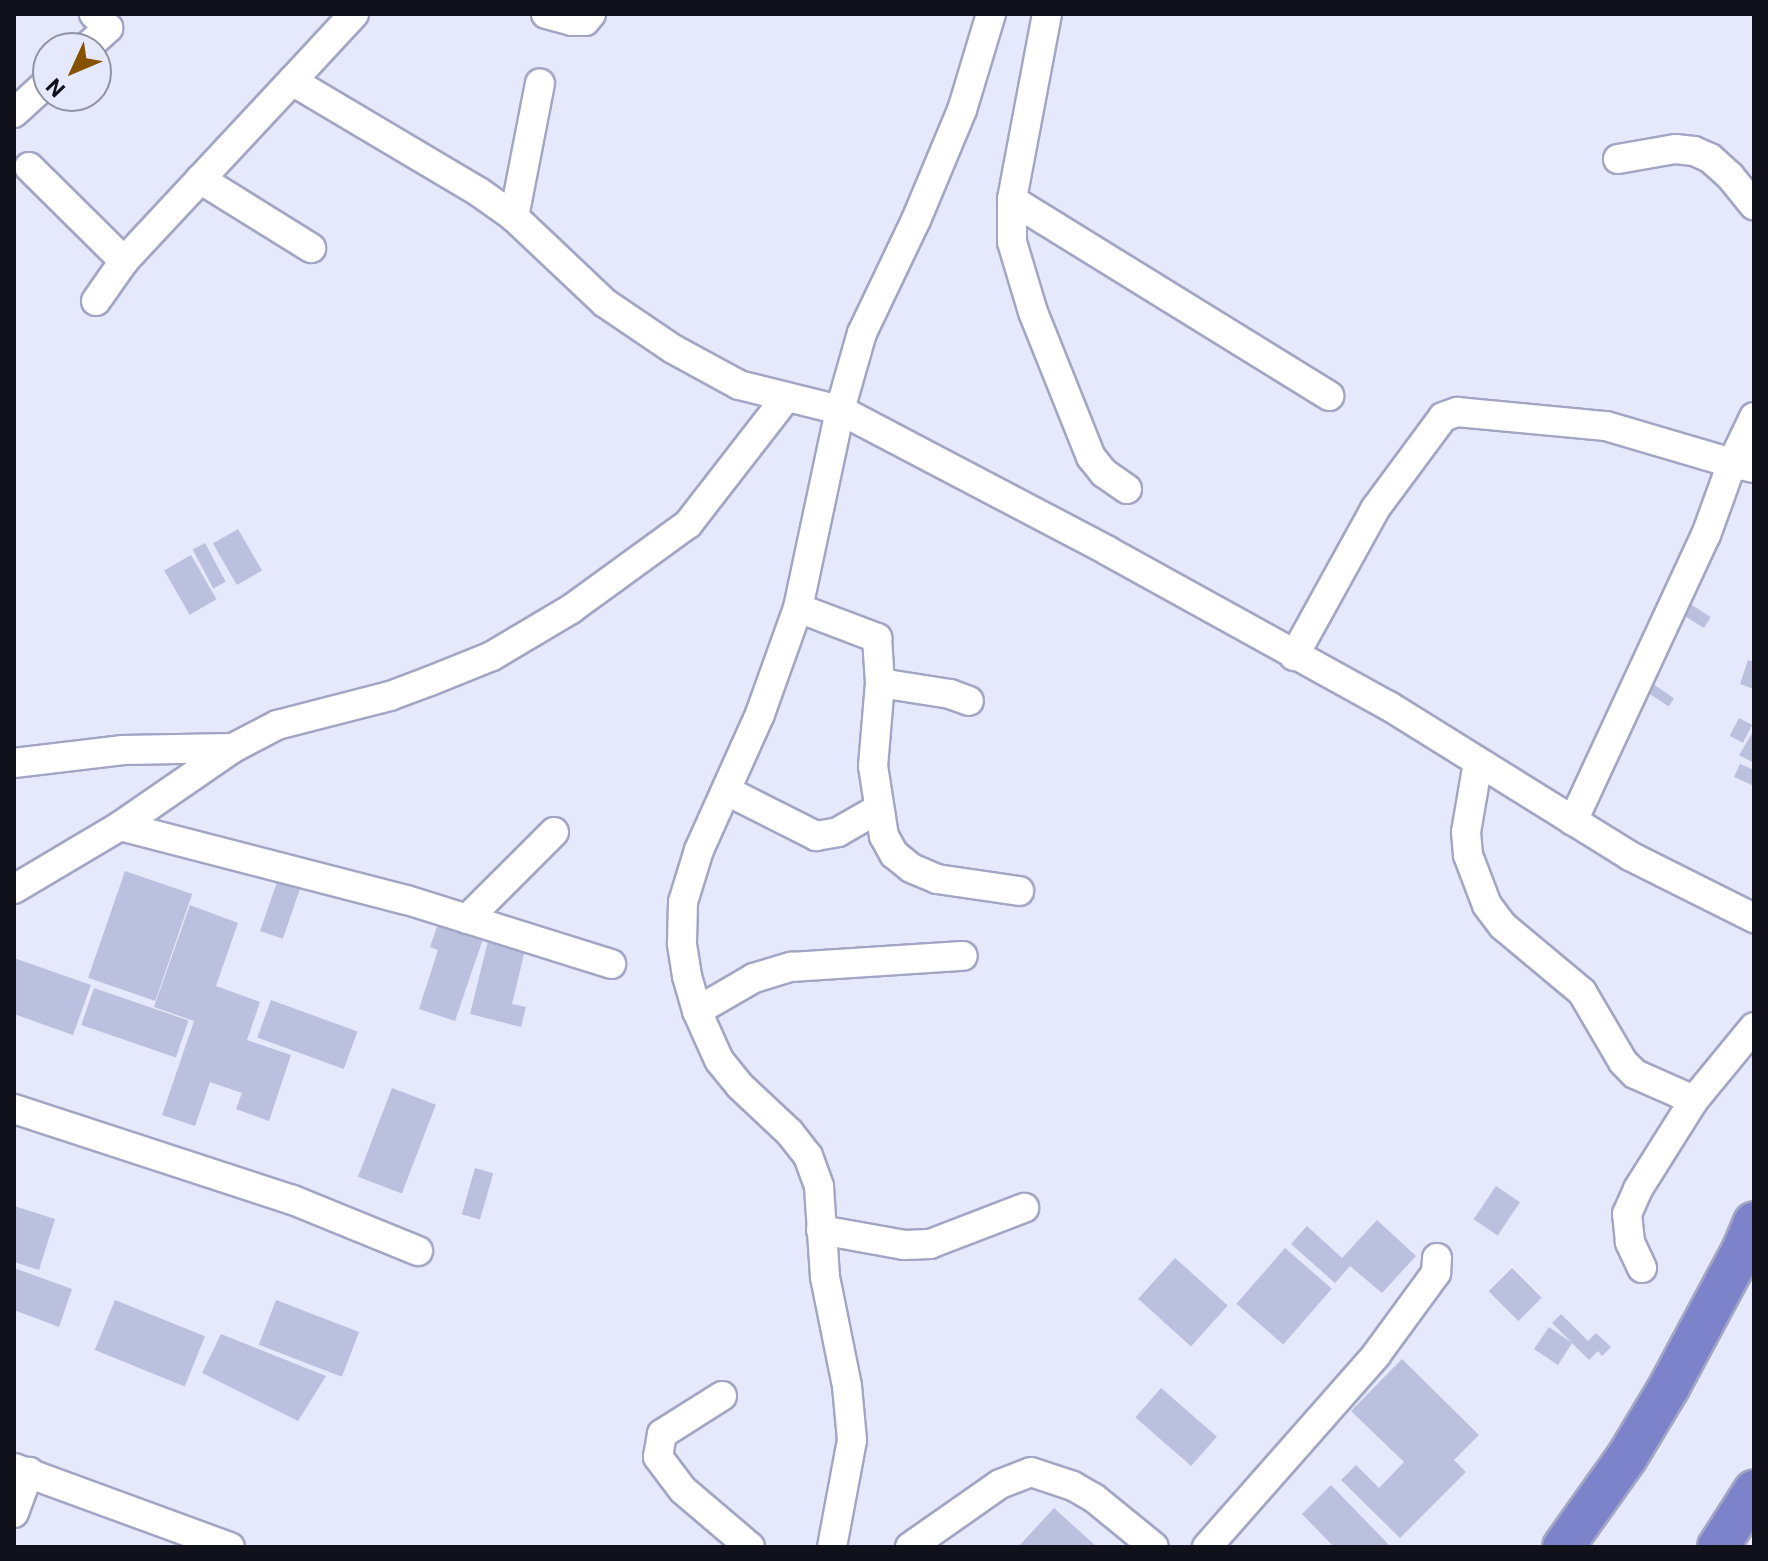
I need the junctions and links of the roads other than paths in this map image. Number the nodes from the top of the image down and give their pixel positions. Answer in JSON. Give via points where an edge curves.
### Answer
{"nodes":[{"id":1,"x":354,"y":14,"type":"edge"},
{"id":2,"x":546,"y":14,"type":"edge"},
{"id":3,"x":591,"y":14,"type":"edge"},
{"id":4,"x":991,"y":14,"type":"edge"},
{"id":5,"x":1047,"y":14,"type":"edge"},
{"id":6,"x":292,"y":81,"type":"junction"},
{"id":7,"x":540,"y":83,"type":"dead end"},
{"id":8,"x":32,"y":97,"type":"edge"},
{"id":9,"x":14,"y":113,"type":"edge"},
{"id":10,"x":1618,"y":159,"type":"dead end"},
{"id":11,"x":29,"y":167,"type":"dead end"},
{"id":12,"x":200,"y":179,"type":"junction"},
{"id":13,"x":1012,"y":200,"type":"junction"},
{"id":14,"x":1754,"y":206,"type":"edge"},
{"id":15,"x":514,"y":217,"type":"junction"},
{"id":16,"x":311,"y":248,"type":"dead end"},
{"id":17,"x":124,"y":261,"type":"junction"},
{"id":18,"x":96,"y":301,"type":"dead end"},
{"id":19,"x":1329,"y":396,"type":"dead end"},
{"id":20,"x":785,"y":399,"type":"junction"},
{"id":21,"x":840,"y":410,"type":"junction"},
{"id":22,"x":1754,"y":417,"type":"edge"},
{"id":23,"x":1743,"y":465,"type":"edge"},
{"id":24,"x":1127,"y":489,"type":"dead end"},
{"id":25,"x":798,"y":608,"type":"junction"},
{"id":26,"x":1294,"y":656,"type":"junction"},
{"id":27,"x":880,"y":683,"type":"junction"},
{"id":28,"x":969,"y":701,"type":"dead end"},
{"id":29,"x":233,"y":748,"type":"junction"},
{"id":30,"x":1478,"y":762,"type":"junction"},
{"id":31,"x":14,"y":763,"type":"edge"},
{"id":32,"x":727,"y":791,"type":"junction"},
{"id":33,"x":878,"y":809,"type":"junction"},
{"id":34,"x":1573,"y":821,"type":"junction"},
{"id":35,"x":120,"y":826,"type":"junction"},
{"id":36,"x":554,"y":832,"type":"dead end"},
{"id":37,"x":14,"y":889,"type":"edge"},
{"id":38,"x":1019,"y":891,"type":"dead end"},
{"id":39,"x":1754,"y":918,"type":"edge"},
{"id":40,"x":467,"y":919,"type":"junction"},
{"id":41,"x":963,"y":956,"type":"dead end"},
{"id":42,"x":611,"y":964,"type":"dead end"},
{"id":43,"x":697,"y":1011,"type":"junction"},
{"id":44,"x":1754,"y":1027,"type":"edge"},
{"id":45,"x":1694,"y":1100,"type":"junction"},
{"id":46,"x":14,"y":1109,"type":"edge"},
{"id":47,"x":1024,"y":1208,"type":"dead end"},
{"id":48,"x":1754,"y":1223,"type":"edge"},
{"id":49,"x":821,"y":1230,"type":"junction"},
{"id":50,"x":418,"y":1251,"type":"dead end"},
{"id":51,"x":1437,"y":1258,"type":"dead end"},
{"id":52,"x":1642,"y":1268,"type":"dead end"},
{"id":53,"x":722,"y":1396,"type":"dead end"},
{"id":54,"x":21,"y":1470,"type":"edge"},
{"id":55,"x":1754,"y":1491,"type":"edge"},
{"id":56,"x":14,"y":1513,"type":"edge"},
{"id":57,"x":1722,"y":1545,"type":"edge"},
{"id":58,"x":230,"y":1547,"type":"edge"},
{"id":59,"x":750,"y":1547,"type":"edge"},
{"id":60,"x":832,"y":1547,"type":"edge"},
{"id":61,"x":910,"y":1547,"type":"edge"},
{"id":62,"x":1154,"y":1547,"type":"edge"},
{"id":63,"x":1207,"y":1547,"type":"edge"},
{"id":64,"x":1563,"y":1547,"type":"edge"}],
"edges":[{"from":1,"to":6,"type":"street"},
{"from":2,"to":3,"type":"street","via":[[585,21]]},
{"from":4,"to":21,"type":"street","via":[[962,110],[862,333]]},
{"from":5,"to":13,"type":"street"},
{"from":6,"to":12,"type":"street"},
{"from":6,"to":15,"type":"street"},
{"from":7,"to":15,"type":"street"},
{"from":8,"to":9,"type":"street"},
{"from":10,"to":14,"type":"street","via":[[1694,151],[1730,176]]},
{"from":11,"to":17,"type":"street"},
{"from":12,"to":16,"type":"street"},
{"from":12,"to":17,"type":"street"},
{"from":13,"to":19,"type":"street"},
{"from":13,"to":24,"type":"street","via":[[1010,225],[1033,312],[1091,457]]},
{"from":15,"to":20,"type":"street","via":[[579,282],[673,349],[739,385]]},
{"from":17,"to":18,"type":"street"},
{"from":20,"to":21,"type":"street"},
{"from":20,"to":29,"type":"street","via":[[688,524],[571,609],[492,656],[390,696],[277,725]]},
{"from":21,"to":25,"type":"street"},
{"from":21,"to":26,"type":"street"},
{"from":22,"to":23,"type":"street"},
{"from":23,"to":26,"type":"street","via":[[1606,426],[1457,412],[1443,417],[1375,509]]},
{"from":23,"to":34,"type":"street"},
{"from":25,"to":27,"type":"street","via":[[877,638]]},
{"from":25,"to":32,"type":"street"},
{"from":26,"to":30,"type":"street","via":[[1389,706]]},
{"from":27,"to":28,"type":"street"},
{"from":27,"to":33,"type":"street","via":[[873,766]]},
{"from":29,"to":31,"type":"street","via":[[123,750]]},
{"from":29,"to":35,"type":"street"},
{"from":30,"to":34,"type":"street"},
{"from":30,"to":45,"type":"street","via":[[1466,832],[1468,855],[1487,905],[1503,926],[1582,992],[1635,1074]]},
{"from":32,"to":33,"type":"street","via":[[816,836],[838,832]]},
{"from":32,"to":43,"type":"street","via":[[699,850],[683,902],[687,976]]},
{"from":33,"to":38,"type":"street","via":[[894,854],[911,868],[961,885]]},
{"from":34,"to":39,"type":"street"},
{"from":35,"to":37,"type":"street"},
{"from":35,"to":40,"type":"street"},
{"from":36,"to":40,"type":"street"},
{"from":40,"to":42,"type":"street"},
{"from":41,"to":43,"type":"street","via":[[791,967],[754,978]]},
{"from":43,"to":49,"type":"street","via":[[719,1060],[808,1156],[819,1186]]},
{"from":44,"to":45,"type":"street"},
{"from":45,"to":52,"type":"street","via":[[1627,1214],[1630,1242]]},
{"from":46,"to":50,"type":"street","via":[[278,1195]]},
{"from":47,"to":49,"type":"street","via":[[930,1244],[904,1245]]},
{"from":48,"to":64,"type":"highway","via":[[1669,1387]]},
{"from":49,"to":60,"type":"street","via":[[852,1440]]},
{"from":51,"to":63,"type":"street","via":[[1436,1273],[1376,1355]]},
{"from":53,"to":59,"type":"street","via":[[662,1434],[658,1457],[683,1490]]},
{"from":54,"to":56,"type":"street"},
{"from":54,"to":58,"type":"street"},
{"from":55,"to":57,"type":"highway"},
{"from":61,"to":62,"type":"street","via":[[1000,1484],[1031,1472],[1094,1498]]}]}
